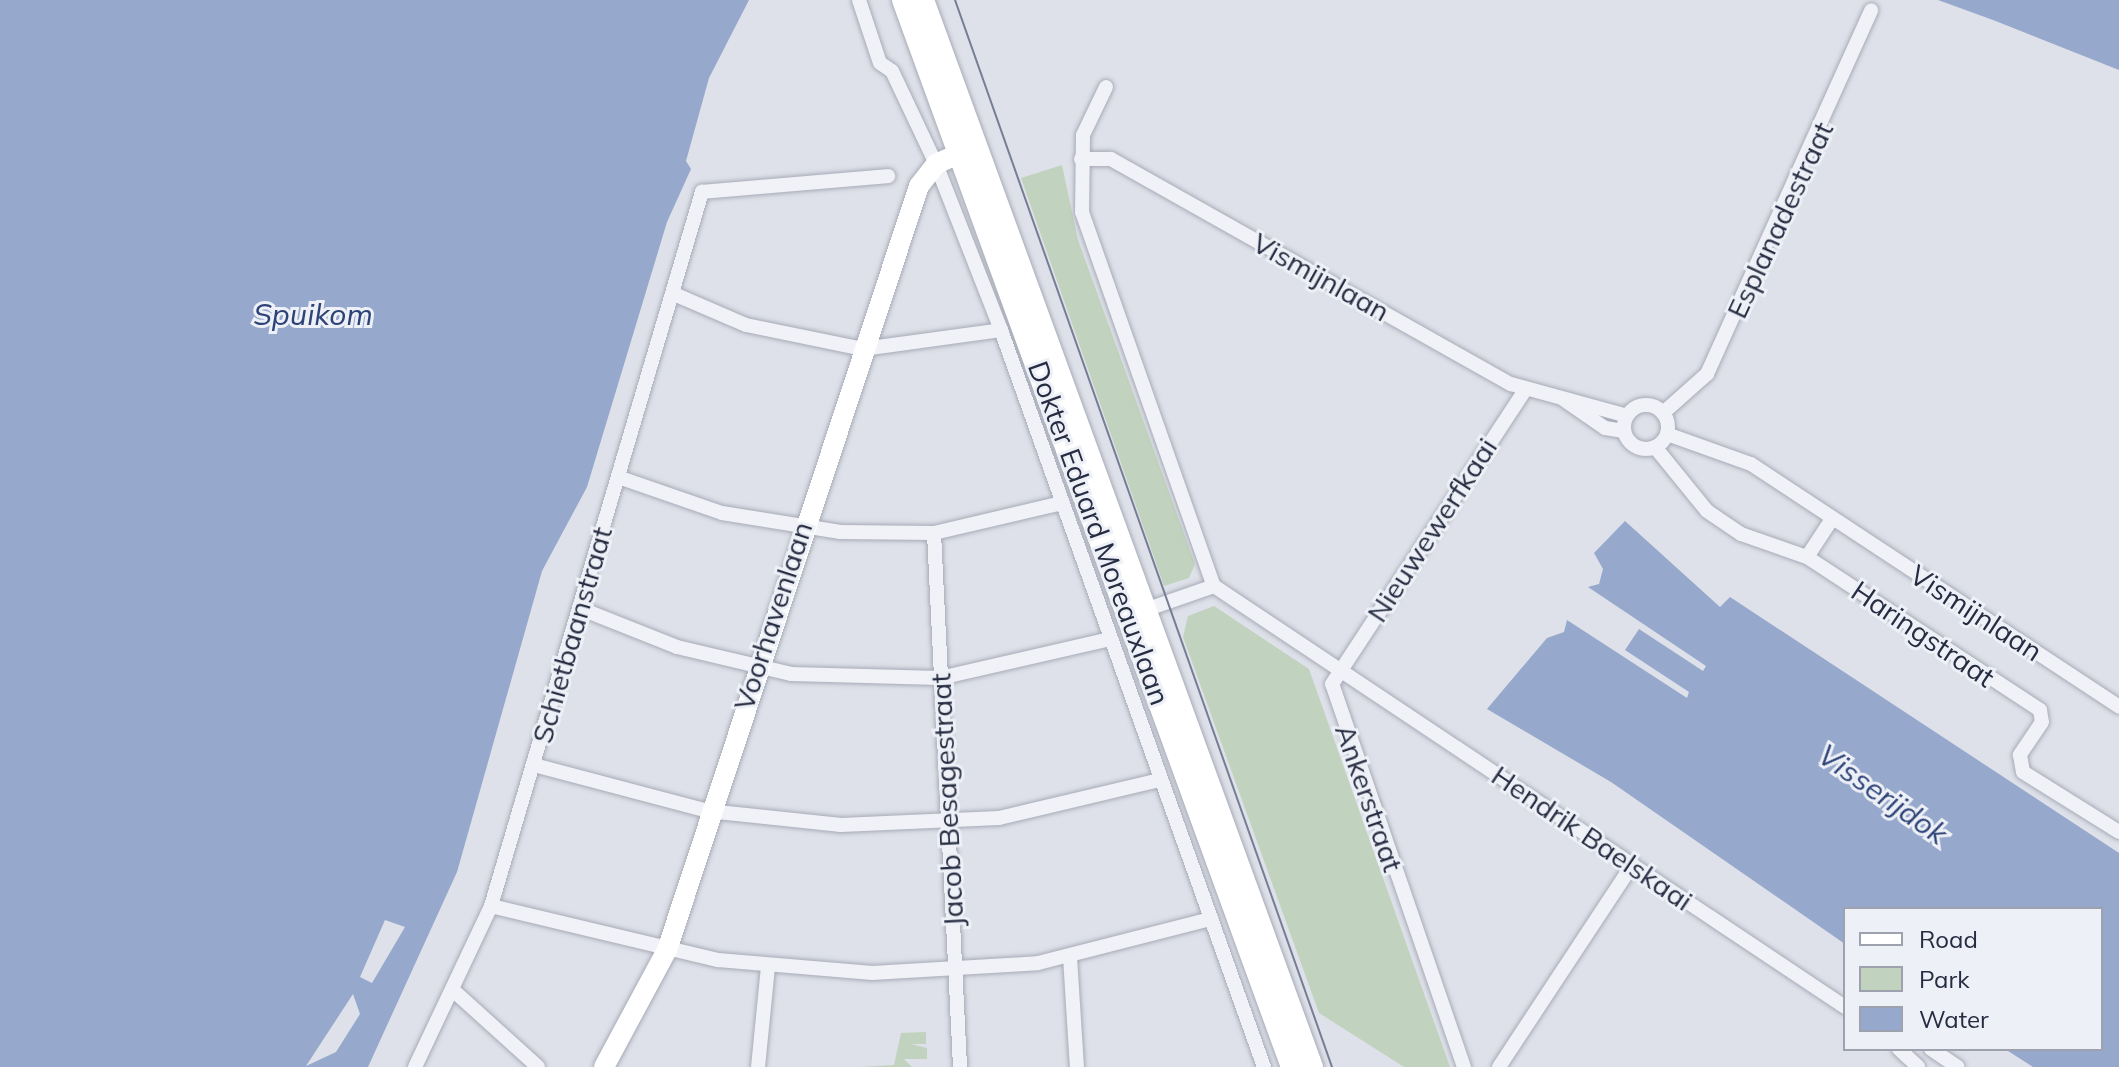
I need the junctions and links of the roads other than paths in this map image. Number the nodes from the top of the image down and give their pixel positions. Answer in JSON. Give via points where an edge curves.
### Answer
{"nodes":[{"id":1,"x":859,"y":0,"type":"edge"},
{"id":2,"x":903,"y":0,"type":"edge"},
{"id":3,"x":923,"y":0,"type":"edge"},
{"id":4,"x":1871,"y":10,"type":"dead end"},
{"id":5,"x":1106,"y":87,"type":"dead end"},
{"id":6,"x":955,"y":155,"type":"junction"},
{"id":7,"x":1081,"y":159,"type":"junction"},
{"id":8,"x":888,"y":176,"type":"dead end"},
{"id":9,"x":674,"y":294,"type":"junction"},
{"id":10,"x":1001,"y":330,"type":"junction"},
{"id":11,"x":863,"y":349,"type":"junction"},
{"id":12,"x":1525,"y":390,"type":"junction"},
{"id":13,"x":1663,"y":413,"type":"junction"},
{"id":14,"x":1626,"y":424,"type":"junction"},
{"id":15,"x":1667,"y":434,"type":"junction"},
{"id":16,"x":1655,"y":447,"type":"junction"},
{"id":17,"x":618,"y":477,"type":"junction"},
{"id":18,"x":1062,"y":503,"type":"junction"},
{"id":19,"x":1832,"y":519,"type":"junction"},
{"id":20,"x":802,"y":529,"type":"junction"},
{"id":21,"x":934,"y":533,"type":"junction"},
{"id":22,"x":1807,"y":557,"type":"junction"},
{"id":23,"x":1214,"y":586,"type":"junction"},
{"id":24,"x":579,"y":608,"type":"junction"},
{"id":25,"x":1139,"y":612,"type":"junction"},
{"id":26,"x":1110,"y":639,"type":"junction"},
{"id":27,"x":755,"y":668,"type":"junction"},
{"id":28,"x":1339,"y":671,"type":"junction"},
{"id":29,"x":940,"y":678,"type":"junction"},
{"id":30,"x":2119,"y":707,"type":"edge"},
{"id":31,"x":534,"y":765,"type":"junction"},
{"id":32,"x":1160,"y":780,"type":"junction"},
{"id":33,"x":708,"y":811,"type":"junction"},
{"id":34,"x":948,"y":824,"type":"junction"},
{"id":35,"x":2119,"y":832,"type":"edge"},
{"id":36,"x":1633,"y":864,"type":"junction"},
{"id":37,"x":491,"y":906,"type":"junction"},
{"id":38,"x":1211,"y":919,"type":"junction"},
{"id":39,"x":667,"y":950,"type":"junction"},
{"id":40,"x":1070,"y":957,"type":"junction"},
{"id":41,"x":768,"y":967,"type":"junction"},
{"id":42,"x":956,"y":971,"type":"junction"},
{"id":43,"x":454,"y":991,"type":"junction"},
{"id":44,"x":1843,"y":1006,"type":"edge"},
{"id":45,"x":1901,"y":1051,"type":"edge"},
{"id":46,"x":1934,"y":1051,"type":"edge"},
{"id":47,"x":415,"y":1067,"type":"edge"},
{"id":48,"x":538,"y":1067,"type":"edge"},
{"id":49,"x":604,"y":1067,"type":"edge"},
{"id":50,"x":758,"y":1067,"type":"edge"},
{"id":51,"x":960,"y":1067,"type":"edge"},
{"id":52,"x":1077,"y":1067,"type":"edge"},
{"id":53,"x":1264,"y":1067,"type":"edge"},
{"id":54,"x":1292,"y":1067,"type":"edge"},
{"id":55,"x":1312,"y":1067,"type":"edge"},
{"id":56,"x":1464,"y":1067,"type":"edge"},
{"id":57,"x":1499,"y":1067,"type":"edge"},
{"id":58,"x":1918,"y":1067,"type":"edge"},
{"id":59,"x":1958,"y":1067,"type":"edge"}],
"edges":[{"from":1,"to":6,"type":"street","via":[[880,63],[892,71]]},
{"from":2,"to":6,"type":"main road","name":"Dokter Eduard Moreauxlaan"},
{"from":3,"to":6,"type":"main road","name":"Dokter Eduard Moreauxlaan"},
{"from":4,"to":13,"type":"street","name":"Esplanadestraat","via":[[1707,374]]},
{"from":5,"to":7,"type":"street"},
{"from":6,"to":10,"type":"street","name":"Dokter Eduard Moreauxlaan"},
{"from":6,"to":11,"type":"street","name":"Voorhavenlaan","via":[[919,186]]},
{"from":6,"to":25,"type":"main road","name":"Dokter Eduard Moreauxlaan"},
{"from":7,"to":12,"type":"street","name":"Vismijnlaan","via":[[1111,159]]},
{"from":7,"to":23,"type":"street","via":[[1089,233]]},
{"from":8,"to":9,"type":"street","name":"Schietbaanstraat","via":[[702,192]]},
{"from":9,"to":11,"type":"street","via":[[746,325]]},
{"from":9,"to":17,"type":"street","name":"Schietbaanstraat"},
{"from":10,"to":11,"type":"street"},
{"from":10,"to":18,"type":"street","name":"Dokter Eduard Moreauxlaan"},
{"from":11,"to":20,"type":"street","name":"Voorhavenlaan"},
{"from":12,"to":14,"type":"street","name":"Vismijnlaan","via":[[1563,399],[1576,413]]},
{"from":12,"to":28,"type":"street","name":"Nieuwewerfkaai"},
{"from":13,"to":14,"type":"street","via":[[1644,405]]},
{"from":13,"to":15,"type":"street"},
{"from":14,"to":16,"type":"street","via":[[1632,445]]},
{"from":15,"to":16,"type":"street"},
{"from":15,"to":19,"type":"street","name":"Vismijnlaan","via":[[1751,464]]},
{"from":16,"to":22,"type":"street","via":[[1668,470],[1722,523]]},
{"from":17,"to":20,"type":"street","via":[[722,513]]},
{"from":17,"to":24,"type":"street","name":"Schietbaanstraat"},
{"from":18,"to":21,"type":"street"},
{"from":18,"to":26,"type":"street","name":"Dokter Eduard Moreauxlaan"},
{"from":19,"to":22,"type":"street"},
{"from":19,"to":30,"type":"street","name":"Vismijnlaan"},
{"from":20,"to":21,"type":"street"},
{"from":20,"to":27,"type":"street","name":"Voorhavenlaan"},
{"from":21,"to":29,"type":"street","name":"Jacob Besagestraat"},
{"from":22,"to":35,"type":"street","name":"Haringstraat","via":[[2040,710],[2042,722],[2020,755],[2023,772]]},
{"from":23,"to":25,"type":"street"},
{"from":23,"to":28,"type":"street"},
{"from":24,"to":27,"type":"street"},
{"from":24,"to":31,"type":"street","name":"Schietbaanstraat"},
{"from":25,"to":54,"type":"main road","name":"Dokter Eduard Moreauxlaan"},
{"from":25,"to":55,"type":"main road","name":"Dokter Eduard Moreauxlaan"},
{"from":26,"to":29,"type":"street"},
{"from":26,"to":32,"type":"street","name":"Dokter Eduard Moreauxlaan"},
{"from":27,"to":29,"type":"street"},
{"from":27,"to":33,"type":"street","name":"Voorhavenlaan"},
{"from":28,"to":36,"type":"street","name":"Hendrik Baelskaai"},
{"from":28,"to":56,"type":"street","name":"Ankerstraat","via":[[1332,684],[1341,718]]},
{"from":29,"to":34,"type":"street","name":"Jacob Besagestraat"},
{"from":31,"to":33,"type":"street"},
{"from":31,"to":37,"type":"street","name":"Schietbaanstraat"},
{"from":32,"to":34,"type":"street"},
{"from":32,"to":38,"type":"street","name":"Dokter Eduard Moreauxlaan"},
{"from":33,"to":34,"type":"street","via":[[841,825]]},
{"from":33,"to":39,"type":"street","name":"Voorhavenlaan"},
{"from":34,"to":42,"type":"street","name":"Jacob Besagestraat"},
{"from":36,"to":44,"type":"street","name":"Hendrik Baelskaai"},
{"from":36,"to":57,"type":"street"},
{"from":37,"to":39,"type":"street"},
{"from":37,"to":43,"type":"street","name":"Schietbaanstraat"},
{"from":38,"to":40,"type":"street"},
{"from":38,"to":53,"type":"street","name":"Dokter Eduard Moreauxlaan"},
{"from":39,"to":41,"type":"street"},
{"from":39,"to":49,"type":"street","name":"Voorhavenlaan"},
{"from":40,"to":42,"type":"street"},
{"from":40,"to":52,"type":"street"},
{"from":41,"to":42,"type":"street"},
{"from":41,"to":50,"type":"street"},
{"from":42,"to":51,"type":"street","name":"Jacob Besagestraat"},
{"from":43,"to":47,"type":"street","name":"Schietbaanstraat"},
{"from":43,"to":48,"type":"street"},
{"from":45,"to":58,"type":"street"},
{"from":46,"to":59,"type":"street"}]}
